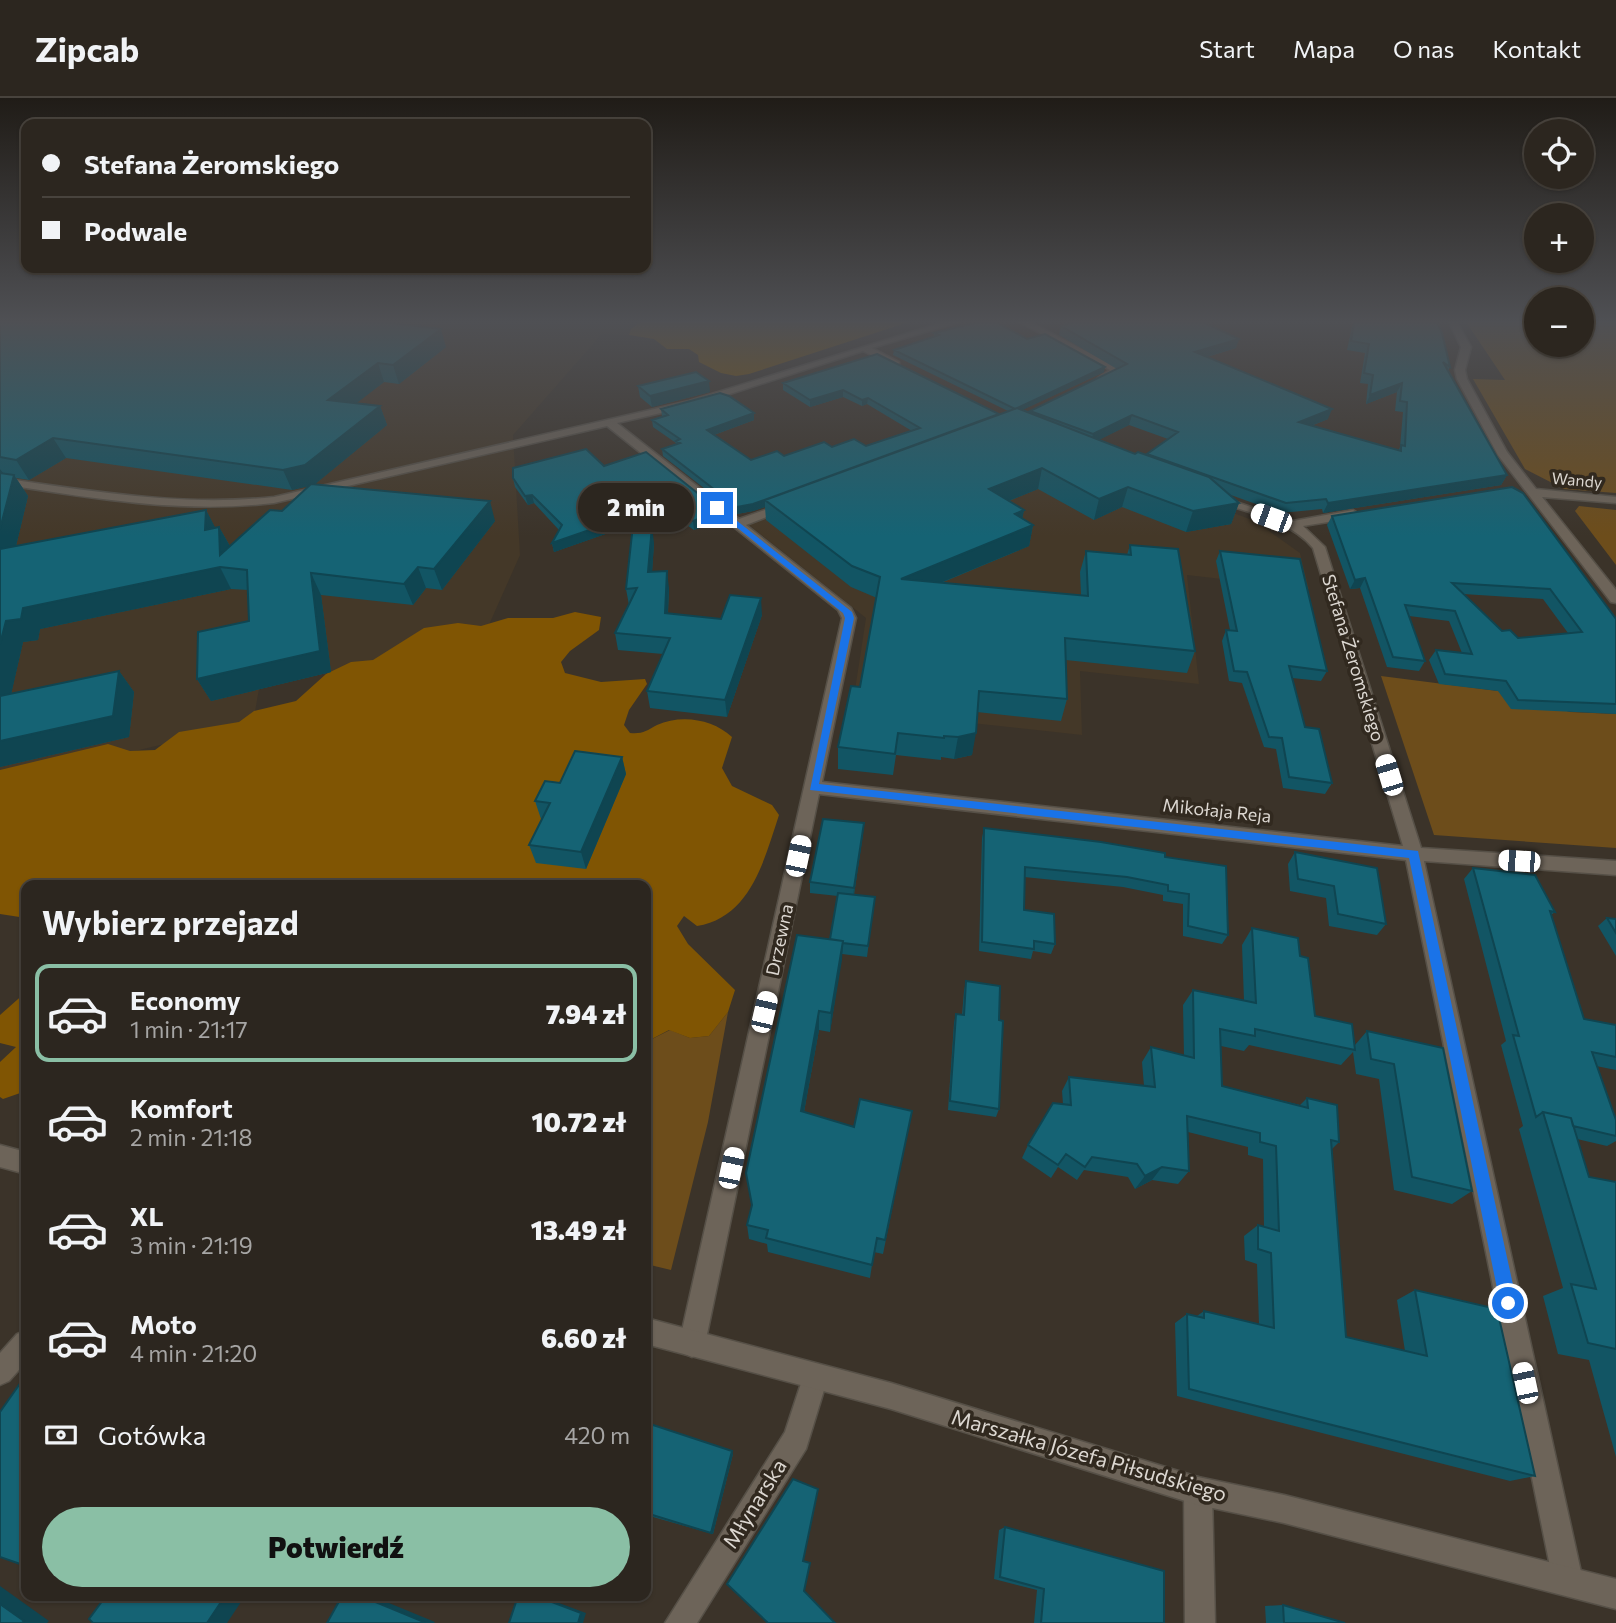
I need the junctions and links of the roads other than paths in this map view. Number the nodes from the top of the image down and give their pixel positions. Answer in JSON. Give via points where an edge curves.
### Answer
{"nodes":[{"id":1,"x":725,"y":393,"type":"edge"},
{"id":2,"x":1469,"y":393,"type":"edge"},
{"id":3,"x":609,"y":422,"type":"junction"},
{"id":4,"x":0,"y":481,"type":"edge"},
{"id":5,"x":1512,"y":490,"type":"edge"},
{"id":6,"x":1201,"y":492,"type":"edge"},
{"id":7,"x":1534,"y":492,"type":"junction"},
{"id":8,"x":800,"y":500,"type":"edge"},
{"id":9,"x":1616,"y":500,"type":"edge"},
{"id":10,"x":1360,"y":513,"type":"edge"},
{"id":11,"x":737,"y":524,"type":"junction"},
{"id":12,"x":1294,"y":524,"type":"junction"},
{"id":13,"x":1616,"y":600,"type":"edge"},
{"id":14,"x":813,"y":787,"type":"junction"},
{"id":15,"x":1414,"y":854,"type":"junction"},
{"id":16,"x":1616,"y":868,"type":"edge"},
{"id":17,"x":0,"y":1156,"type":"edge"},
{"id":18,"x":21,"y":1162,"type":"edge"},
{"id":19,"x":651,"y":1332,"type":"edge"},
{"id":20,"x":692,"y":1344,"type":"junction"},
{"id":21,"x":21,"y":1349,"type":"edge"},
{"id":22,"x":0,"y":1372,"type":"edge"},
{"id":23,"x":815,"y":1377,"type":"junction"},
{"id":24,"x":1198,"y":1491,"type":"junction"},
{"id":25,"x":1568,"y":1581,"type":"junction"},
{"id":26,"x":1616,"y":1594,"type":"edge"},
{"id":27,"x":680,"y":1623,"type":"edge"},
{"id":28,"x":1200,"y":1623,"type":"edge"}],
"edges":[{"from":1,"to":3,"type":"street"},
{"from":2,"to":7,"type":"street","via":[[1502,453]]},
{"from":3,"to":4,"type":"street","via":[[239,505],[170,506]]},
{"from":3,"to":11,"type":"street"},
{"from":5,"to":7,"type":"street","name":"Wandy"},
{"from":6,"to":12,"type":"street"},
{"from":7,"to":9,"type":"street","name":"Wandy"},
{"from":7,"to":13,"type":"street"},
{"from":8,"to":11,"type":"street"},
{"from":10,"to":12,"type":"street"},
{"from":11,"to":14,"type":"street","name":"Drzewna","via":[[844,608],[849,618]]},
{"from":12,"to":15,"type":"street","name":"Stefana Żeromskiego","via":[[1309,532],[1319,547]]},
{"from":14,"to":15,"type":"street","name":"Mikołaja Reja"},
{"from":14,"to":20,"type":"street","name":"Drzewna"},
{"from":15,"to":16,"type":"street","name":"Mikołaja Reja"},
{"from":15,"to":25,"type":"street","name":"Stefana Żeromskiego"},
{"from":17,"to":18,"type":"street"},
{"from":19,"to":20,"type":"street","name":"Marszałka Józefa Piłsudskiego"},
{"from":20,"to":23,"type":"street","name":"Marszałka Józefa Piłsudskiego"},
{"from":21,"to":22,"type":"street"},
{"from":23,"to":24,"type":"street","name":"Marszałka Józefa Piłsudskiego"},
{"from":23,"to":27,"type":"street","name":"Młynarska","via":[[796,1439]]},
{"from":24,"to":25,"type":"street","name":"Marszałka Józefa Piłsudskiego"},
{"from":24,"to":28,"type":"street"},
{"from":25,"to":26,"type":"street","name":"Marszałka Józefa Piłsudskiego"}]}
